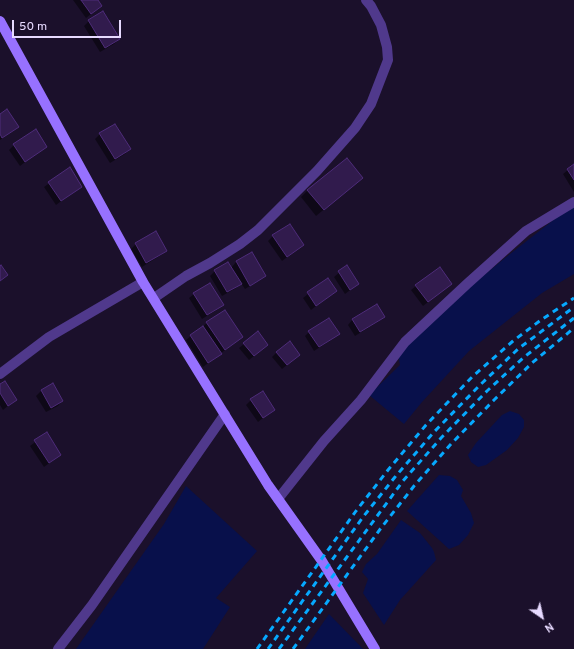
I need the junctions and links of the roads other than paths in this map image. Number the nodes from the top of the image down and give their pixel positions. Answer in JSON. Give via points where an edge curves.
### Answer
{"nodes":[{"id":1,"x":366,"y":0,"type":"edge"},
{"id":2,"x":0,"y":21,"type":"edge"},
{"id":3,"x":574,"y":202,"type":"edge"},
{"id":4,"x":143,"y":282,"type":"junction"},
{"id":5,"x":154,"y":298,"type":"junction"},
{"id":6,"x":0,"y":374,"type":"edge"},
{"id":7,"x":225,"y":414,"type":"junction"},
{"id":8,"x":278,"y":499,"type":"junction"},
{"id":9,"x":58,"y":649,"type":"edge"},
{"id":10,"x":376,"y":649,"type":"edge"}],
"edges":[{"from":1,"to":5,"type":"street","via":[[381,25],[388,60],[371,104],[355,128],[317,171],[258,230]]},
{"from":2,"to":4,"type":"street"},
{"from":3,"to":8,"type":"street","via":[[526,231],[405,342],[361,400]]},
{"from":4,"to":5,"type":"street"},
{"from":4,"to":6,"type":"street","via":[[49,337]]},
{"from":5,"to":7,"type":"street"},
{"from":7,"to":8,"type":"street"},
{"from":7,"to":9,"type":"street"},
{"from":8,"to":10,"type":"street","via":[[322,561]]}]}
